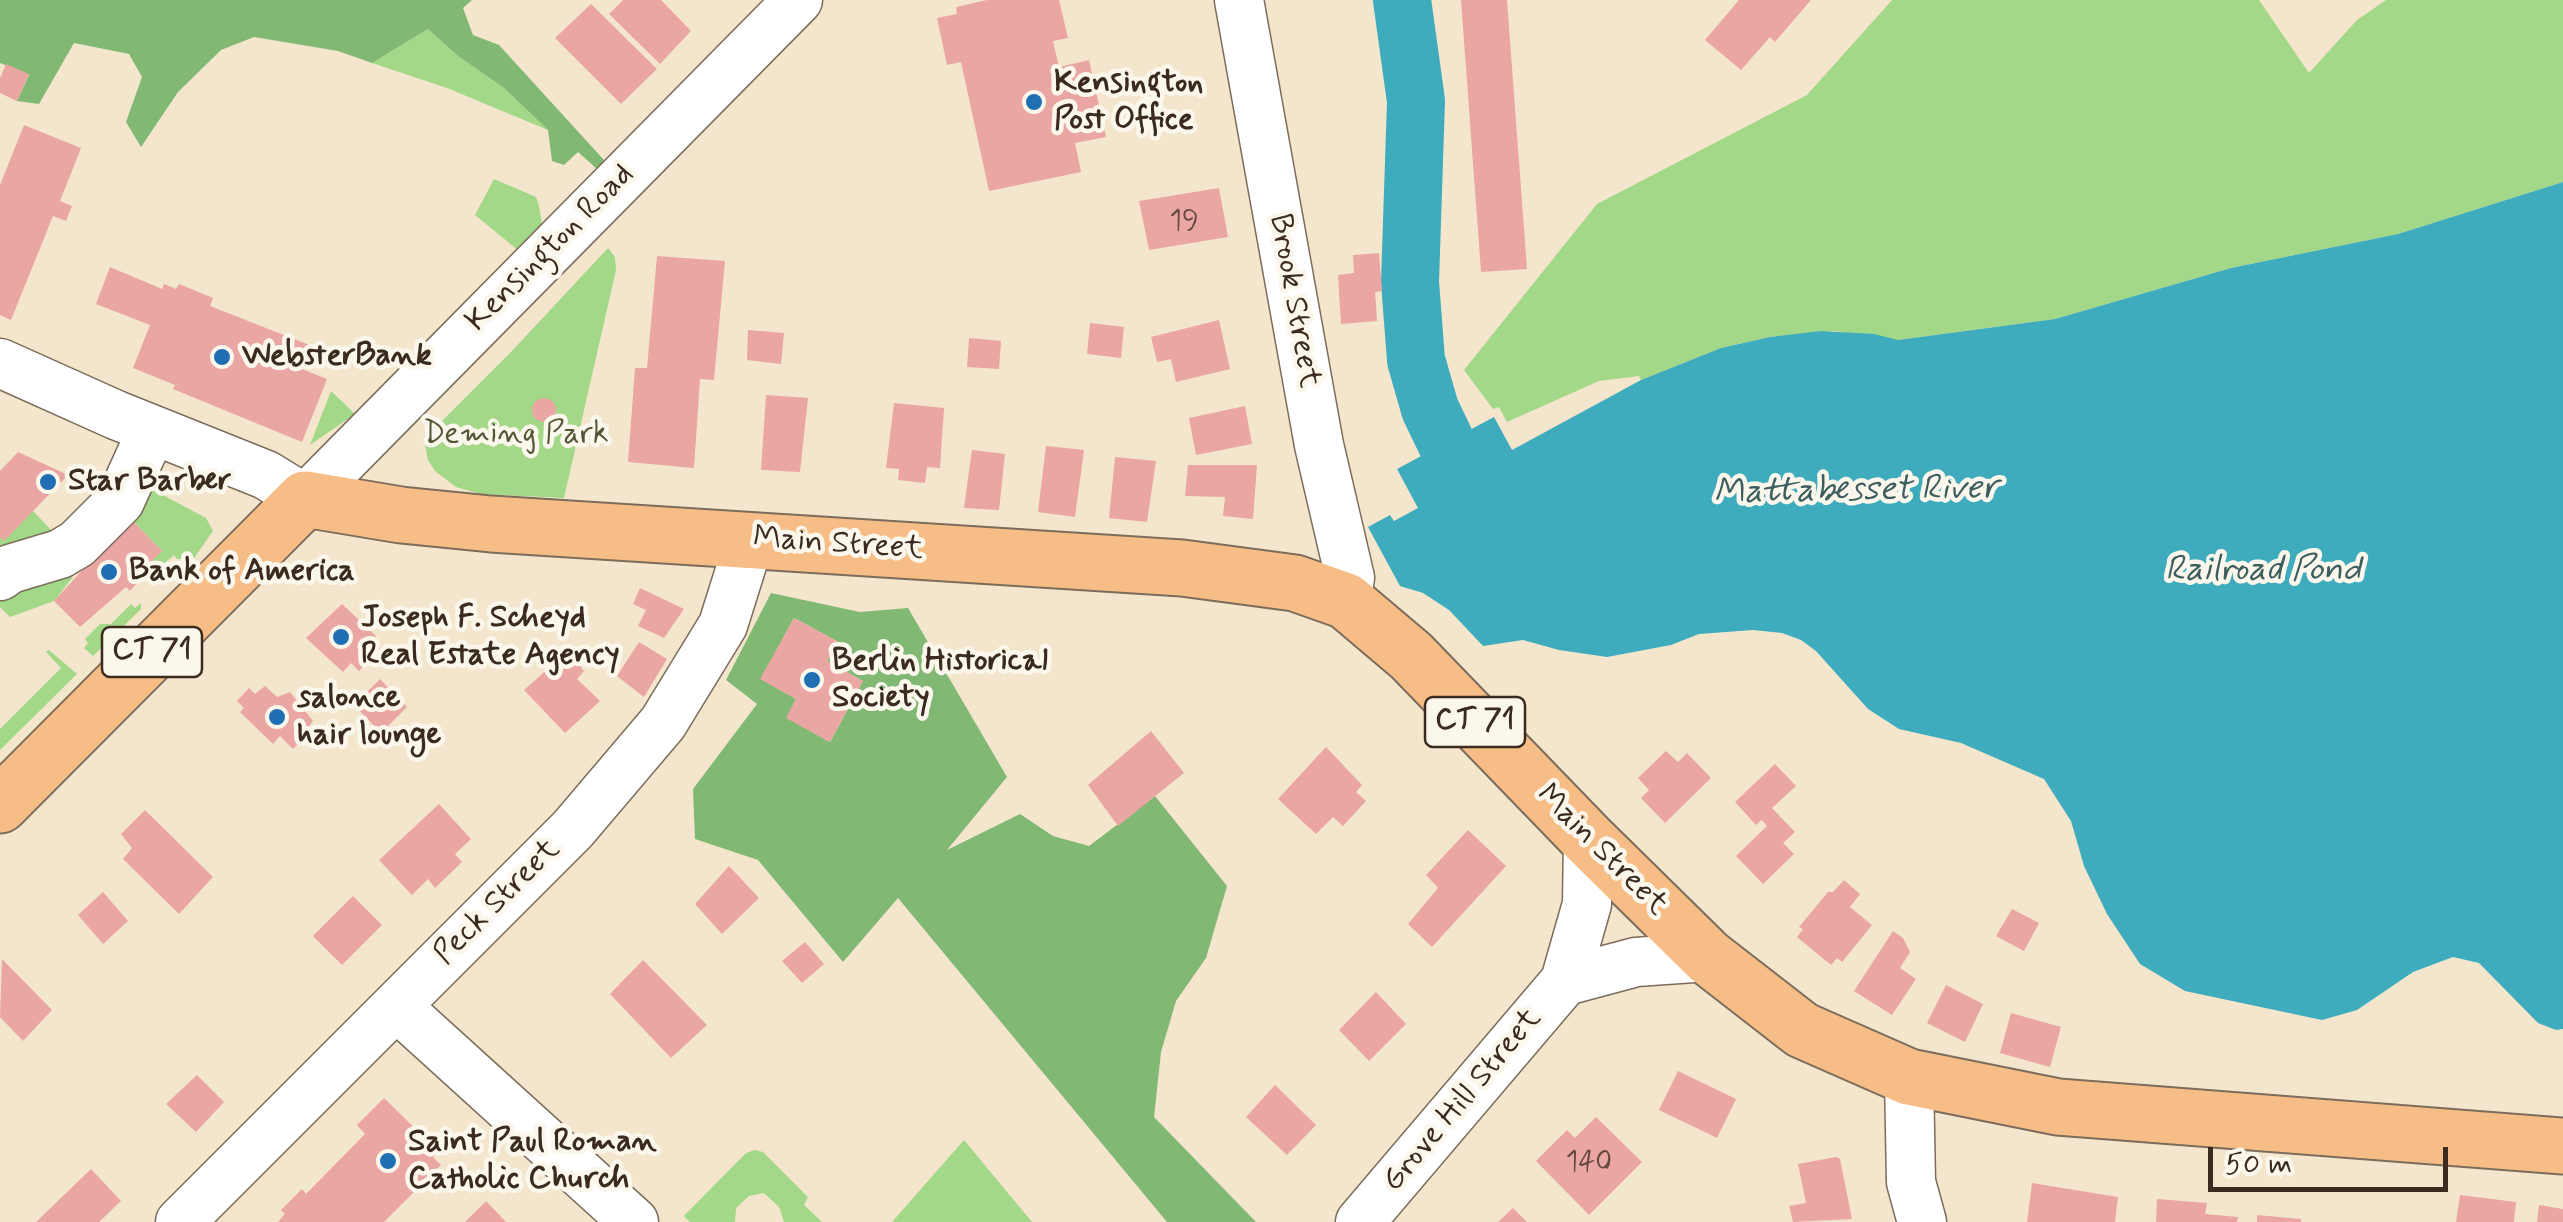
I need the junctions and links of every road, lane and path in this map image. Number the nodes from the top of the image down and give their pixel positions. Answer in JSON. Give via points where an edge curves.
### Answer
{"nodes":[{"id":1,"x":798,"y":0,"type":"edge"},
{"id":2,"x":1239,"y":0,"type":"edge"},
{"id":3,"x":5,"y":381,"type":"edge"},
{"id":4,"x":146,"y":445,"type":"junction"},
{"id":5,"x":305,"y":499,"type":"junction"},
{"id":6,"x":750,"y":538,"type":"junction"},
{"id":7,"x":0,"y":576,"type":"edge"},
{"id":8,"x":1346,"y":602,"type":"junction"},
{"id":9,"x":0,"y":806,"type":"edge"},
{"id":10,"x":1588,"y":839,"type":"junction"},
{"id":11,"x":1708,"y":957,"type":"junction"},
{"id":12,"x":1565,"y":981,"type":"junction"},
{"id":13,"x":396,"y":1006,"type":"junction"},
{"id":14,"x":1909,"y":1077,"type":"junction"},
{"id":15,"x":2563,"y":1146,"type":"edge"},
{"id":16,"x":180,"y":1222,"type":"edge"},
{"id":17,"x":634,"y":1222,"type":"edge"},
{"id":18,"x":1360,"y":1222,"type":"edge"},
{"id":19,"x":1922,"y":1222,"type":"edge"}],
"edges":[{"from":1,"to":5,"type":"street","name":"Kensington Road"},
{"from":2,"to":8,"type":"street","name":"Brook Street","via":[[1319,446],[1350,578]]},
{"from":3,"to":4,"type":"street","name":"Main Street"},
{"from":4,"to":5,"type":"street","name":"Main Street","via":[[266,476]]},
{"from":4,"to":7,"type":"street","via":[[120,502],[77,544]]},
{"from":5,"to":6,"type":"main road","name":"Main Street","number":"CT 71","via":[[490,524]]},
{"from":5,"to":9,"type":"main road","number":"CT 71"},
{"from":6,"to":8,"type":"main road","name":"Main Street","number":"CT 71","via":[[1182,568],[1295,583]]},
{"from":6,"to":13,"type":"street","name":"Peck Street","via":[[723,625],[663,723],[573,829]]},
{"from":8,"to":10,"type":"main road","name":"Main Street","number":"CT 71","via":[[1411,656]]},
{"from":10,"to":11,"type":"main road","name":"Main Street","number":"CT 71"},
{"from":10,"to":12,"type":"street","name":"Grove Hill Street","via":[[1587,904]]},
{"from":11,"to":12,"type":"street","name":"Grove Hill Street","via":[[1636,962]]},
{"from":11,"to":14,"type":"main road","name":"Main Street","number":"CT 71","via":[[1802,1030]]},
{"from":12,"to":18,"type":"street","name":"Grove Hill Street"},
{"from":13,"to":16,"type":"street","name":"Peck Street"},
{"from":13,"to":17,"type":"street"},
{"from":14,"to":15,"type":"main road","name":"Main Street","number":"CT 71","via":[[2058,1108]]},
{"from":14,"to":19,"type":"street","via":[[1911,1182]]}]}
